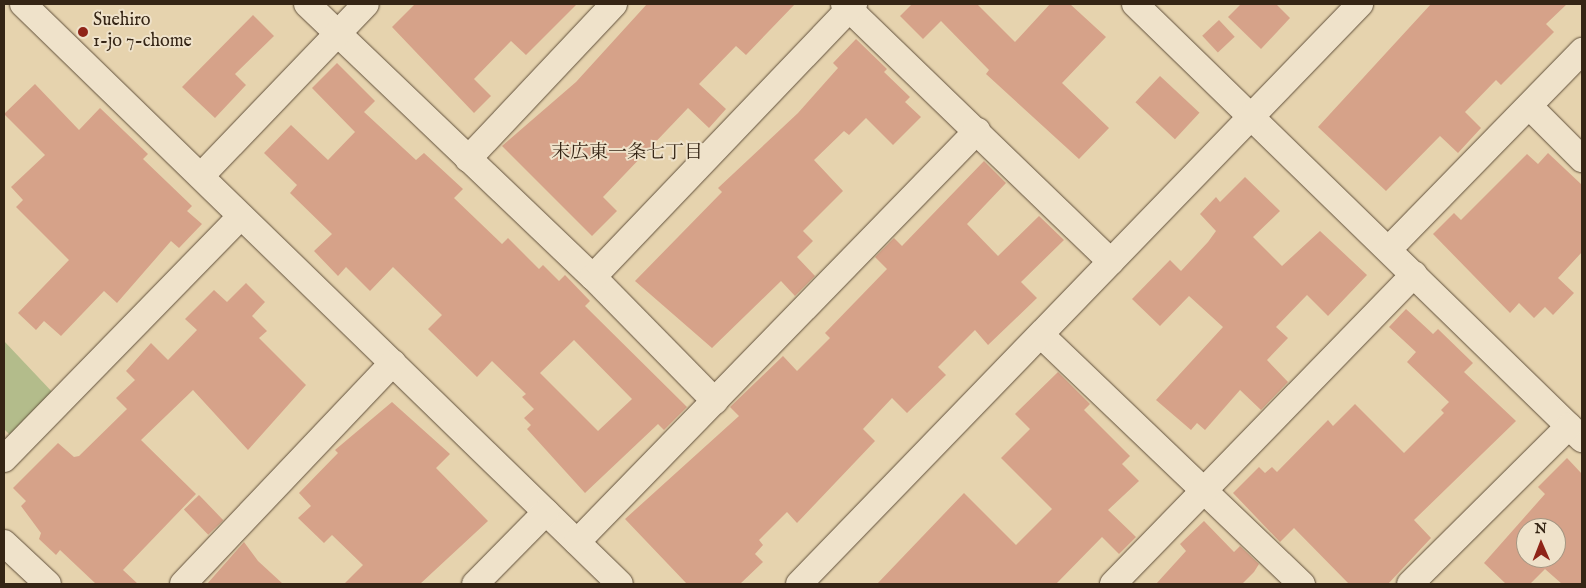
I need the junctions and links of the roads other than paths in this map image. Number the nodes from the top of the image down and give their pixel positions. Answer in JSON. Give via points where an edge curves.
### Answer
{"nodes":[{"id":1,"x":24,"y":4,"type":"edge"},
{"id":2,"x":307,"y":4,"type":"edge"},
{"id":3,"x":366,"y":4,"type":"edge"},
{"id":4,"x":614,"y":4,"type":"edge"},
{"id":5,"x":1135,"y":4,"type":"edge"},
{"id":6,"x":1360,"y":4,"type":"edge"},
{"id":7,"x":849,"y":5,"type":"edge"},
{"id":8,"x":337,"y":34,"type":"junction"},
{"id":9,"x":1582,"y":51,"type":"edge"},
{"id":10,"x":1530,"y":107,"type":"junction"},
{"id":11,"x":1252,"y":116,"type":"junction"},
{"id":12,"x":978,"y":131,"type":"junction"},
{"id":13,"x":468,"y":159,"type":"junction"},
{"id":14,"x":1582,"y":159,"type":"edge"},
{"id":15,"x":201,"y":176,"type":"junction"},
{"id":16,"x":242,"y":216,"type":"junction"},
{"id":17,"x":1388,"y":249,"type":"junction"},
{"id":18,"x":1111,"y":262,"type":"junction"},
{"id":19,"x":1414,"y":274,"type":"junction"},
{"id":20,"x":593,"y":276,"type":"junction"},
{"id":21,"x":1041,"y":335,"type":"junction"},
{"id":22,"x":393,"y":363,"type":"junction"},
{"id":23,"x":715,"y":401,"type":"junction"},
{"id":24,"x":1575,"y":432,"type":"edge"},
{"id":25,"x":4,"y":459,"type":"edge"},
{"id":26,"x":1204,"y":492,"type":"junction"},
{"id":27,"x":546,"y":512,"type":"junction"},
{"id":28,"x":577,"y":542,"type":"junction"},
{"id":29,"x":4,"y":543,"type":"edge"},
{"id":30,"x":48,"y":584,"type":"edge"},
{"id":31,"x":183,"y":584,"type":"edge"},
{"id":32,"x":475,"y":584,"type":"edge"},
{"id":33,"x":620,"y":584,"type":"edge"},
{"id":34,"x":799,"y":584,"type":"edge"},
{"id":35,"x":1114,"y":584,"type":"edge"},
{"id":36,"x":1302,"y":584,"type":"edge"},
{"id":37,"x":1410,"y":584,"type":"edge"}],
"edges":[{"from":1,"to":15,"type":"street"},
{"from":2,"to":8,"type":"street"},
{"from":3,"to":8,"type":"street"},
{"from":4,"to":13,"type":"street"},
{"from":5,"to":11,"type":"street"},
{"from":6,"to":11,"type":"street"},
{"from":7,"to":12,"type":"street"},
{"from":7,"to":20,"type":"street"},
{"from":8,"to":13,"type":"street"},
{"from":8,"to":15,"type":"street"},
{"from":9,"to":10,"type":"street"},
{"from":10,"to":14,"type":"street"},
{"from":10,"to":17,"type":"street"},
{"from":11,"to":17,"type":"street"},
{"from":11,"to":18,"type":"street"},
{"from":12,"to":18,"type":"street"},
{"from":12,"to":23,"type":"street"},
{"from":13,"to":20,"type":"street"},
{"from":15,"to":16,"type":"street"},
{"from":16,"to":22,"type":"street"},
{"from":16,"to":25,"type":"street"},
{"from":17,"to":19,"type":"street"},
{"from":18,"to":21,"type":"street"},
{"from":19,"to":24,"type":"street"},
{"from":19,"to":26,"type":"street"},
{"from":20,"to":23,"type":"street"},
{"from":21,"to":26,"type":"street"},
{"from":21,"to":34,"type":"street"},
{"from":22,"to":27,"type":"street"},
{"from":22,"to":31,"type":"street"},
{"from":23,"to":28,"type":"street"},
{"from":24,"to":37,"type":"street"},
{"from":26,"to":35,"type":"street"},
{"from":26,"to":36,"type":"street"},
{"from":27,"to":28,"type":"street"},
{"from":27,"to":32,"type":"street"},
{"from":28,"to":33,"type":"street"},
{"from":29,"to":30,"type":"street"}]}
